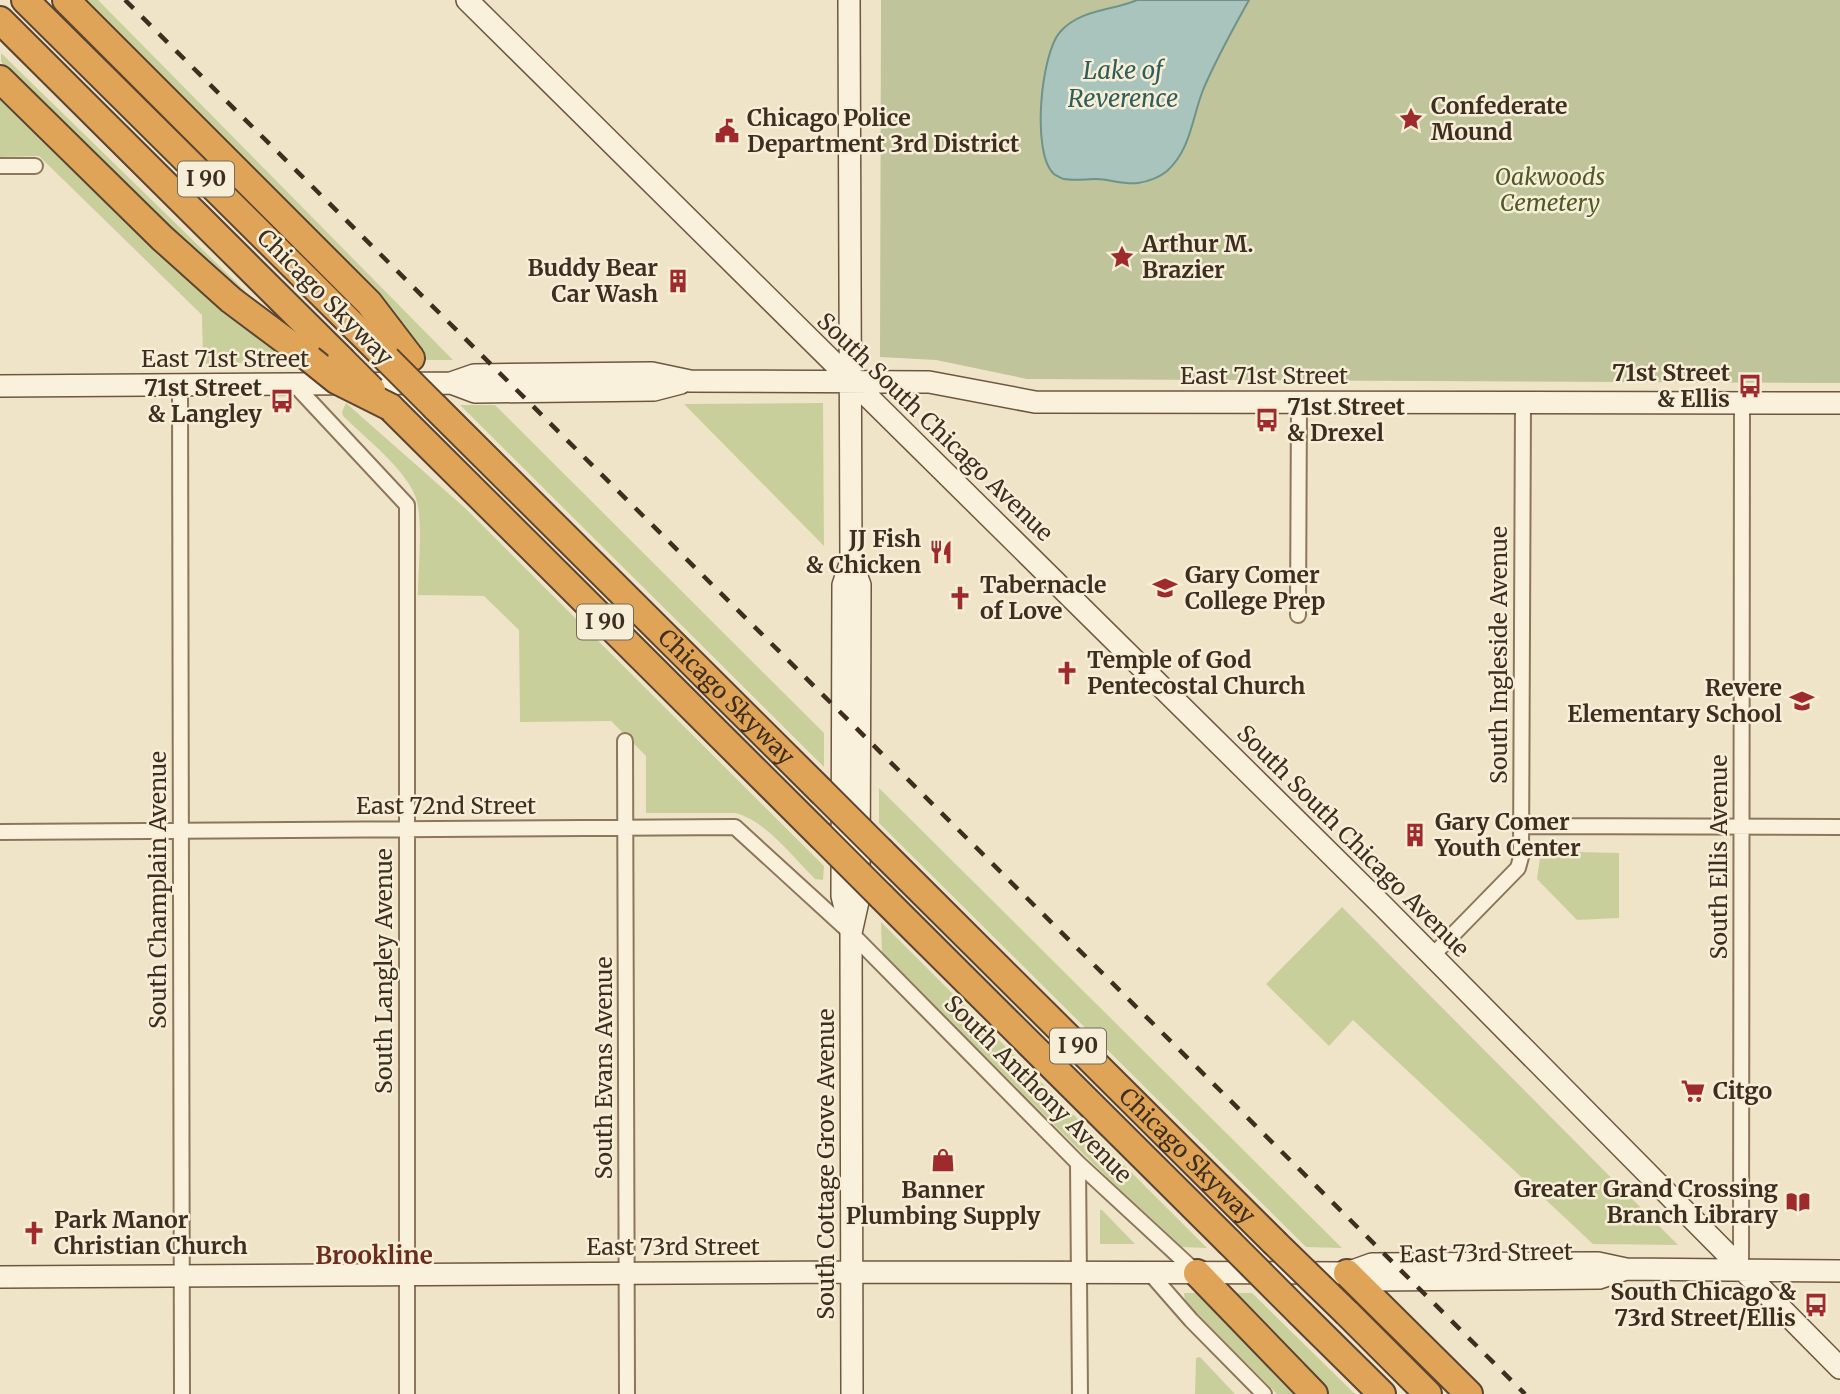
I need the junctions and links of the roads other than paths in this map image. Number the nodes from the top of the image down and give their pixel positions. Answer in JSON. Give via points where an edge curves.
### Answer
{"nodes":[{"id":1,"x":25,"y":0,"type":"edge"},
{"id":2,"x":66,"y":0,"type":"edge"},
{"id":3,"x":467,"y":0,"type":"edge"},
{"id":4,"x":849,"y":0,"type":"edge"},
{"id":5,"x":1,"y":20,"type":"edge"},
{"id":6,"x":0,"y":79,"type":"edge"},
{"id":7,"x":0,"y":166,"type":"edge"},
{"id":8,"x":35,"y":166,"type":"dead end"},
{"id":9,"x":399,"y":358,"type":"junction"},
{"id":10,"x":850,"y":380,"type":"junction"},
{"id":11,"x":294,"y":384,"type":"junction"},
{"id":12,"x":180,"y":385,"type":"junction"},
{"id":13,"x":0,"y":386,"type":"edge"},
{"id":14,"x":1299,"y":402,"type":"junction"},
{"id":15,"x":1523,"y":403,"type":"junction"},
{"id":16,"x":1742,"y":403,"type":"junction"},
{"id":17,"x":1840,"y":403,"type":"edge"},
{"id":18,"x":390,"y":407,"type":"junction"},
{"id":19,"x":1298,"y":615,"type":"dead end"},
{"id":20,"x":625,"y":741,"type":"dead end"},
{"id":21,"x":1521,"y":826,"type":"junction"},
{"id":22,"x":1742,"y":827,"type":"junction"},
{"id":23,"x":1840,"y":827,"type":"edge"},
{"id":24,"x":626,"y":828,"type":"junction"},
{"id":25,"x":407,"y":829,"type":"junction"},
{"id":26,"x":181,"y":831,"type":"junction"},
{"id":27,"x":0,"y":832,"type":"edge"},
{"id":28,"x":851,"y":933,"type":"junction"},
{"id":29,"x":1432,"y":956,"type":"junction"},
{"id":30,"x":1078,"y":1163,"type":"junction"},
{"id":31,"x":1741,"y":1270,"type":"junction"},
{"id":32,"x":1840,"y":1270,"type":"edge"},
{"id":33,"x":852,"y":1272,"type":"junction"},
{"id":34,"x":1080,"y":1272,"type":"junction"},
{"id":35,"x":1149,"y":1272,"type":"junction"},
{"id":36,"x":627,"y":1273,"type":"junction"},
{"id":37,"x":1197,"y":1273,"type":"junction"},
{"id":38,"x":1347,"y":1273,"type":"junction"},
{"id":39,"x":407,"y":1274,"type":"junction"},
{"id":40,"x":181,"y":1276,"type":"junction"},
{"id":41,"x":0,"y":1277,"type":"edge"},
{"id":42,"x":1840,"y":1368,"type":"edge"},
{"id":43,"x":182,"y":1394,"type":"edge"},
{"id":44,"x":407,"y":1394,"type":"edge"},
{"id":45,"x":627,"y":1394,"type":"edge"},
{"id":46,"x":852,"y":1394,"type":"edge"},
{"id":47,"x":1080,"y":1394,"type":"edge"},
{"id":48,"x":1264,"y":1394,"type":"edge"},
{"id":49,"x":1314,"y":1394,"type":"edge"},
{"id":50,"x":1382,"y":1394,"type":"edge"},
{"id":51,"x":1428,"y":1394,"type":"edge"},
{"id":52,"x":1469,"y":1394,"type":"edge"}],
"edges":[{"from":1,"to":9,"type":"highway","name":"Chicago Skyway","number":"I 90"},
{"from":2,"to":9,"type":"highway","via":[[369,303]]},
{"from":3,"to":10,"type":"main road","name":"South South Chicago Avenue"},
{"from":4,"to":10,"type":"main road","name":"South Cottage Grove Avenue"},
{"from":5,"to":18,"type":"highway","name":"Chicago Skyway","number":"I 90","bridge":true},
{"from":6,"to":18,"type":"highway","bridge":true,"via":[[230,300],[336,380]]},
{"from":7,"to":8,"type":"street"},
{"from":9,"to":51,"type":"highway","name":"Chicago Skyway","number":"I 90","bridge":true,"via":[[435,407]]},
{"from":10,"to":11,"type":"main road","name":"East 71st Street","via":[[690,381],[653,373],[488,374],[451,383]]},
{"from":10,"to":14,"type":"main road","name":"East 71st Street","via":[[929,382],[1035,402]]},
{"from":10,"to":28,"type":"main road","name":"South Cottage Grove Avenue","via":[[851,561],[843,585],[842,896]]},
{"from":10,"to":29,"type":"main road","name":"South South Chicago Avenue"},
{"from":11,"to":12,"type":"main road","name":"East 71st Street"},
{"from":11,"to":25,"type":"street","name":"South Langley Avenue","via":[[407,505]]},
{"from":12,"to":13,"type":"main road","name":"East 71st Street"},
{"from":12,"to":26,"type":"street","name":"South Champlain Avenue"},
{"from":14,"to":15,"type":"main road","name":"East 71st Street"},
{"from":14,"to":19,"type":"street"},
{"from":15,"to":16,"type":"main road","name":"East 71st Street"},
{"from":15,"to":21,"type":"street","name":"South Ingleside Avenue"},
{"from":16,"to":17,"type":"main road","name":"East 71st Street"},
{"from":16,"to":22,"type":"street","name":"South Ellis Avenue"},
{"from":18,"to":50,"type":"highway","name":"Chicago Skyway","number":"I 90","bridge":true},
{"from":20,"to":24,"type":"street","name":"South Evans Avenue"},
{"from":21,"to":22,"type":"street"},
{"from":21,"to":29,"type":"street","name":"South Ingleside Avenue","via":[[1518,868]]},
{"from":22,"to":23,"type":"street"},
{"from":22,"to":31,"type":"street","name":"South Ellis Avenue"},
{"from":24,"to":25,"type":"street","name":"East 72nd Street"},
{"from":24,"to":28,"type":"street","name":"East 72nd Street","via":[[735,827]]},
{"from":24,"to":36,"type":"street","name":"South Evans Avenue"},
{"from":25,"to":26,"type":"street","name":"East 72nd Street"},
{"from":25,"to":39,"type":"street","name":"South Langley Avenue"},
{"from":26,"to":27,"type":"street","name":"East 72nd Street"},
{"from":26,"to":40,"type":"street","name":"South Champlain Avenue"},
{"from":28,"to":30,"type":"street","name":"South Anthony Avenue"},
{"from":28,"to":33,"type":"main road","name":"South Cottage Grove Avenue"},
{"from":29,"to":31,"type":"main road","name":"South South Chicago Avenue"},
{"from":30,"to":34,"type":"street"},
{"from":30,"to":37,"type":"street","name":"South Anthony Avenue"},
{"from":31,"to":32,"type":"main road","name":"East 73rd Street"},
{"from":31,"to":38,"type":"main road","name":"East 73rd Street","via":[[1626,1269],[1598,1263],[1372,1264]]},
{"from":31,"to":42,"type":"main road","name":"South South Chicago Avenue"},
{"from":33,"to":34,"type":"main road","name":"East 73rd Street"},
{"from":33,"to":36,"type":"main road","name":"East 73rd Street"},
{"from":33,"to":46,"type":"main road","name":"South Cottage Grove Avenue"},
{"from":34,"to":35,"type":"main road","name":"East 73rd Street"},
{"from":34,"to":47,"type":"street"},
{"from":35,"to":37,"type":"main road","name":"East 73rd Street"},
{"from":35,"to":48,"type":"street"},
{"from":36,"to":39,"type":"main road","name":"East 73rd Street"},
{"from":36,"to":45,"type":"street","name":"South Evans Avenue"},
{"from":37,"to":38,"type":"main road","name":"East 73rd Street"},
{"from":37,"to":49,"type":"highway"},
{"from":38,"to":52,"type":"highway"},
{"from":39,"to":40,"type":"main road","name":"East 73rd Street"},
{"from":39,"to":44,"type":"street","name":"South Langley Avenue"},
{"from":40,"to":41,"type":"main road","name":"East 73rd Street"},
{"from":40,"to":43,"type":"street","name":"South Champlain Avenue"}]}
